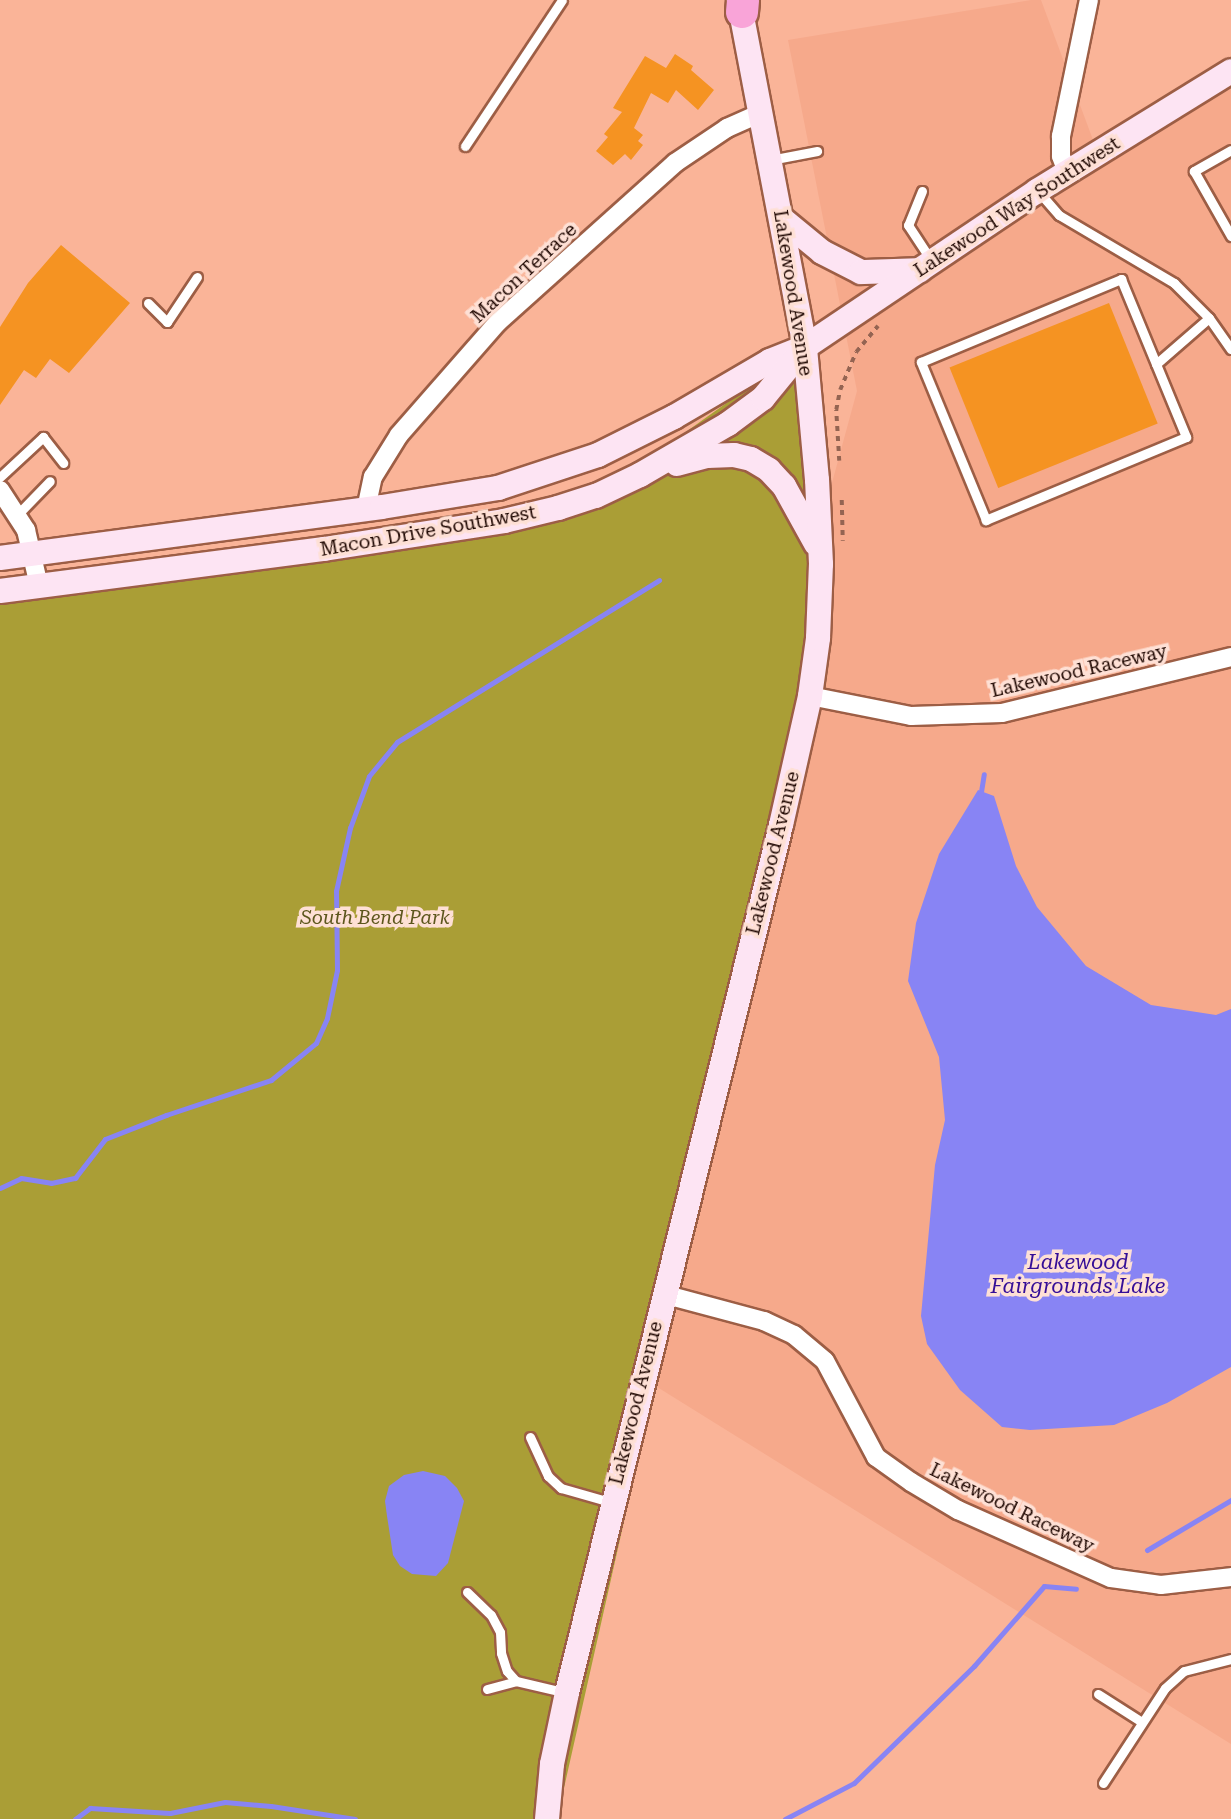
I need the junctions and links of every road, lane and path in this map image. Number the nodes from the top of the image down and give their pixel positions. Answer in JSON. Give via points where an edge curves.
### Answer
{"nodes":[{"id":1,"x":562,"y":0,"type":"edge"},
{"id":2,"x":1088,"y":0,"type":"edge"},
{"id":3,"x":741,"y":4,"type":"edge"},
{"id":4,"x":1231,"y":71,"type":"edge"},
{"id":5,"x":761,"y":113,"type":"junction"},
{"id":6,"x":465,"y":146,"type":"dead end"},
{"id":7,"x":1231,"y":150,"type":"edge"},
{"id":8,"x":817,"y":151,"type":"dead end"},
{"id":9,"x":769,"y":160,"type":"junction"},
{"id":10,"x":1067,"y":172,"type":"junction"},
{"id":11,"x":922,"y":191,"type":"dead end"},
{"id":12,"x":1037,"y":191,"type":"junction"},
{"id":13,"x":782,"y":219,"type":"junction"},
{"id":14,"x":1231,"y":236,"type":"edge"},
{"id":15,"x":926,"y":266,"type":"junction"},
{"id":16,"x":197,"y":277,"type":"dead end"},
{"id":17,"x":148,"y":303,"type":"dead end"},
{"id":18,"x":1209,"y":318,"type":"junction"},
{"id":19,"x":883,"y":321,"type":"dead end"},
{"id":20,"x":805,"y":348,"type":"junction"},
{"id":21,"x":1231,"y":349,"type":"edge"},
{"id":22,"x":1156,"y":364,"type":"junction"},
{"id":23,"x":63,"y":463,"type":"dead end"},
{"id":24,"x":839,"y":468,"type":"dead end"},
{"id":25,"x":640,"y":475,"type":"junction"},
{"id":26,"x":0,"y":477,"type":"edge"},
{"id":27,"x":50,"y":481,"type":"dead end"},
{"id":28,"x":0,"y":491,"type":"edge"},
{"id":29,"x":841,"y":493,"type":"dead end"},
{"id":30,"x":366,"y":509,"type":"junction"},
{"id":31,"x":18,"y":514,"type":"junction"},
{"id":32,"x":843,"y":543,"type":"dead end"},
{"id":33,"x":820,"y":551,"type":"junction"},
{"id":34,"x":32,"y":554,"type":"junction"},
{"id":35,"x":0,"y":558,"type":"edge"},
{"id":36,"x":39,"y":586,"type":"junction"},
{"id":37,"x":0,"y":592,"type":"edge"},
{"id":38,"x":1231,"y":657,"type":"edge"},
{"id":39,"x":810,"y":696,"type":"junction"},
{"id":40,"x":663,"y":1294,"type":"junction"},
{"id":41,"x":530,"y":1437,"type":"dead end"},
{"id":42,"x":612,"y":1503,"type":"junction"},
{"id":43,"x":1231,"y":1567,"type":"edge"},
{"id":44,"x":1231,"y":1577,"type":"edge"},
{"id":45,"x":1212,"y":1581,"type":"junction"},
{"id":46,"x":467,"y":1592,"type":"dead end"},
{"id":47,"x":1231,"y":1659,"type":"edge"},
{"id":48,"x":516,"y":1681,"type":"junction"},
{"id":49,"x":487,"y":1689,"type":"dead end"},
{"id":50,"x":567,"y":1693,"type":"junction"},
{"id":51,"x":1098,"y":1693,"type":"dead end"},
{"id":52,"x":1142,"y":1722,"type":"junction"},
{"id":53,"x":1103,"y":1783,"type":"dead end"},
{"id":54,"x":547,"y":1819,"type":"edge"}],
"edges":[{"from":1,"to":6,"type":"lane"},
{"from":2,"to":10,"type":"street","via":[[1061,136]]},
{"from":3,"to":5,"type":"main road","name":"Lakewood Avenue"},
{"from":4,"to":10,"type":"main road","name":"Lakewood Way Southwest"},
{"from":5,"to":9,"type":"main road","name":"Lakewood Avenue"},
{"from":5,"to":30,"type":"street","name":"Macon Terrace","via":[[727,128],[675,163],[498,322],[399,435],[373,477]]},
{"from":7,"to":14,"type":"lane","via":[[1194,171]]},
{"from":8,"to":9,"type":"lane"},
{"from":9,"to":13,"type":"main road","name":"Lakewood Avenue"},
{"from":10,"to":12,"type":"main road","name":"Lakewood Way Southwest"},
{"from":11,"to":15,"type":"lane","via":[[908,225]]},
{"from":12,"to":15,"type":"main road","name":"Lakewood Way Southwest"},
{"from":12,"to":18,"type":"lane","via":[[1059,215],[1174,282]]},
{"from":13,"to":15,"type":"main road","via":[[822,251],[861,272]]},
{"from":13,"to":20,"type":"main road","name":"Lakewood Avenue"},
{"from":15,"to":20,"type":"main road","name":"Lakewood Way Southwest"},
{"from":16,"to":17,"type":"lane","via":[[167,322]]},
{"from":18,"to":21,"type":"lane"},
{"from":18,"to":22,"type":"lane"},
{"from":19,"to":24,"type":"path","via":[[856,352],[840,390],[836,410]]},
{"from":20,"to":25,"type":"main road","name":"Macon Drive Southwest","via":[[763,398]]},
{"from":20,"to":30,"type":"main road","name":"Macon Drive Southwest","via":[[770,361],[598,455],[498,488]]},
{"from":20,"to":33,"type":"main road","name":"Lakewood Avenue"},
{"from":22,"to":22,"type":"lane","via":[[1121,279],[921,362],[986,520],[1186,437]]},
{"from":23,"to":26,"type":"lane","via":[[43,437]]},
{"from":25,"to":33,"type":"main road","via":[[708,456],[751,460],[784,486]]},
{"from":25,"to":36,"type":"main road","name":"Macon Drive Southwest","via":[[596,496],[505,521]]},
{"from":27,"to":31,"type":"lane"},
{"from":28,"to":31,"type":"street"},
{"from":29,"to":32,"type":"path"},
{"from":30,"to":34,"type":"main road","name":"Macon Drive Southwest"},
{"from":31,"to":34,"type":"street"},
{"from":33,"to":39,"type":"main road","name":"Lakewood Avenue","via":[[818,638]]},
{"from":34,"to":35,"type":"main road","name":"Macon Drive Southwest"},
{"from":34,"to":36,"type":"street"},
{"from":36,"to":37,"type":"main road","name":"Macon Drive Southwest"},
{"from":38,"to":39,"type":"street","name":"Lakewood Raceway","via":[[1002,713],[911,716]]},
{"from":39,"to":40,"type":"main road","name":"Lakewood Avenue"},
{"from":40,"to":42,"type":"main road","name":"Lakewood Avenue"},
{"from":40,"to":45,"type":"street","name":"Lakewood Raceway","via":[[764,1321],[794,1335],[825,1361],[876,1457],[958,1510],[1111,1578],[1161,1585]]},
{"from":41,"to":42,"type":"lane","via":[[548,1476],[561,1488]]},
{"from":42,"to":50,"type":"main road","name":"Lakewood Avenue"},
{"from":43,"to":45,"type":"street"},
{"from":44,"to":45,"type":"street","name":"Lakewood Raceway"},
{"from":46,"to":48,"type":"lane","via":[[491,1615],[500,1632],[507,1671]]},
{"from":47,"to":52,"type":"lane","via":[[1184,1671],[1165,1688]]},
{"from":48,"to":49,"type":"lane"},
{"from":48,"to":50,"type":"lane"},
{"from":50,"to":54,"type":"main road","name":"Lakewood Avenue","via":[[552,1764]]},
{"from":51,"to":52,"type":"lane"},
{"from":52,"to":53,"type":"lane"}]}
